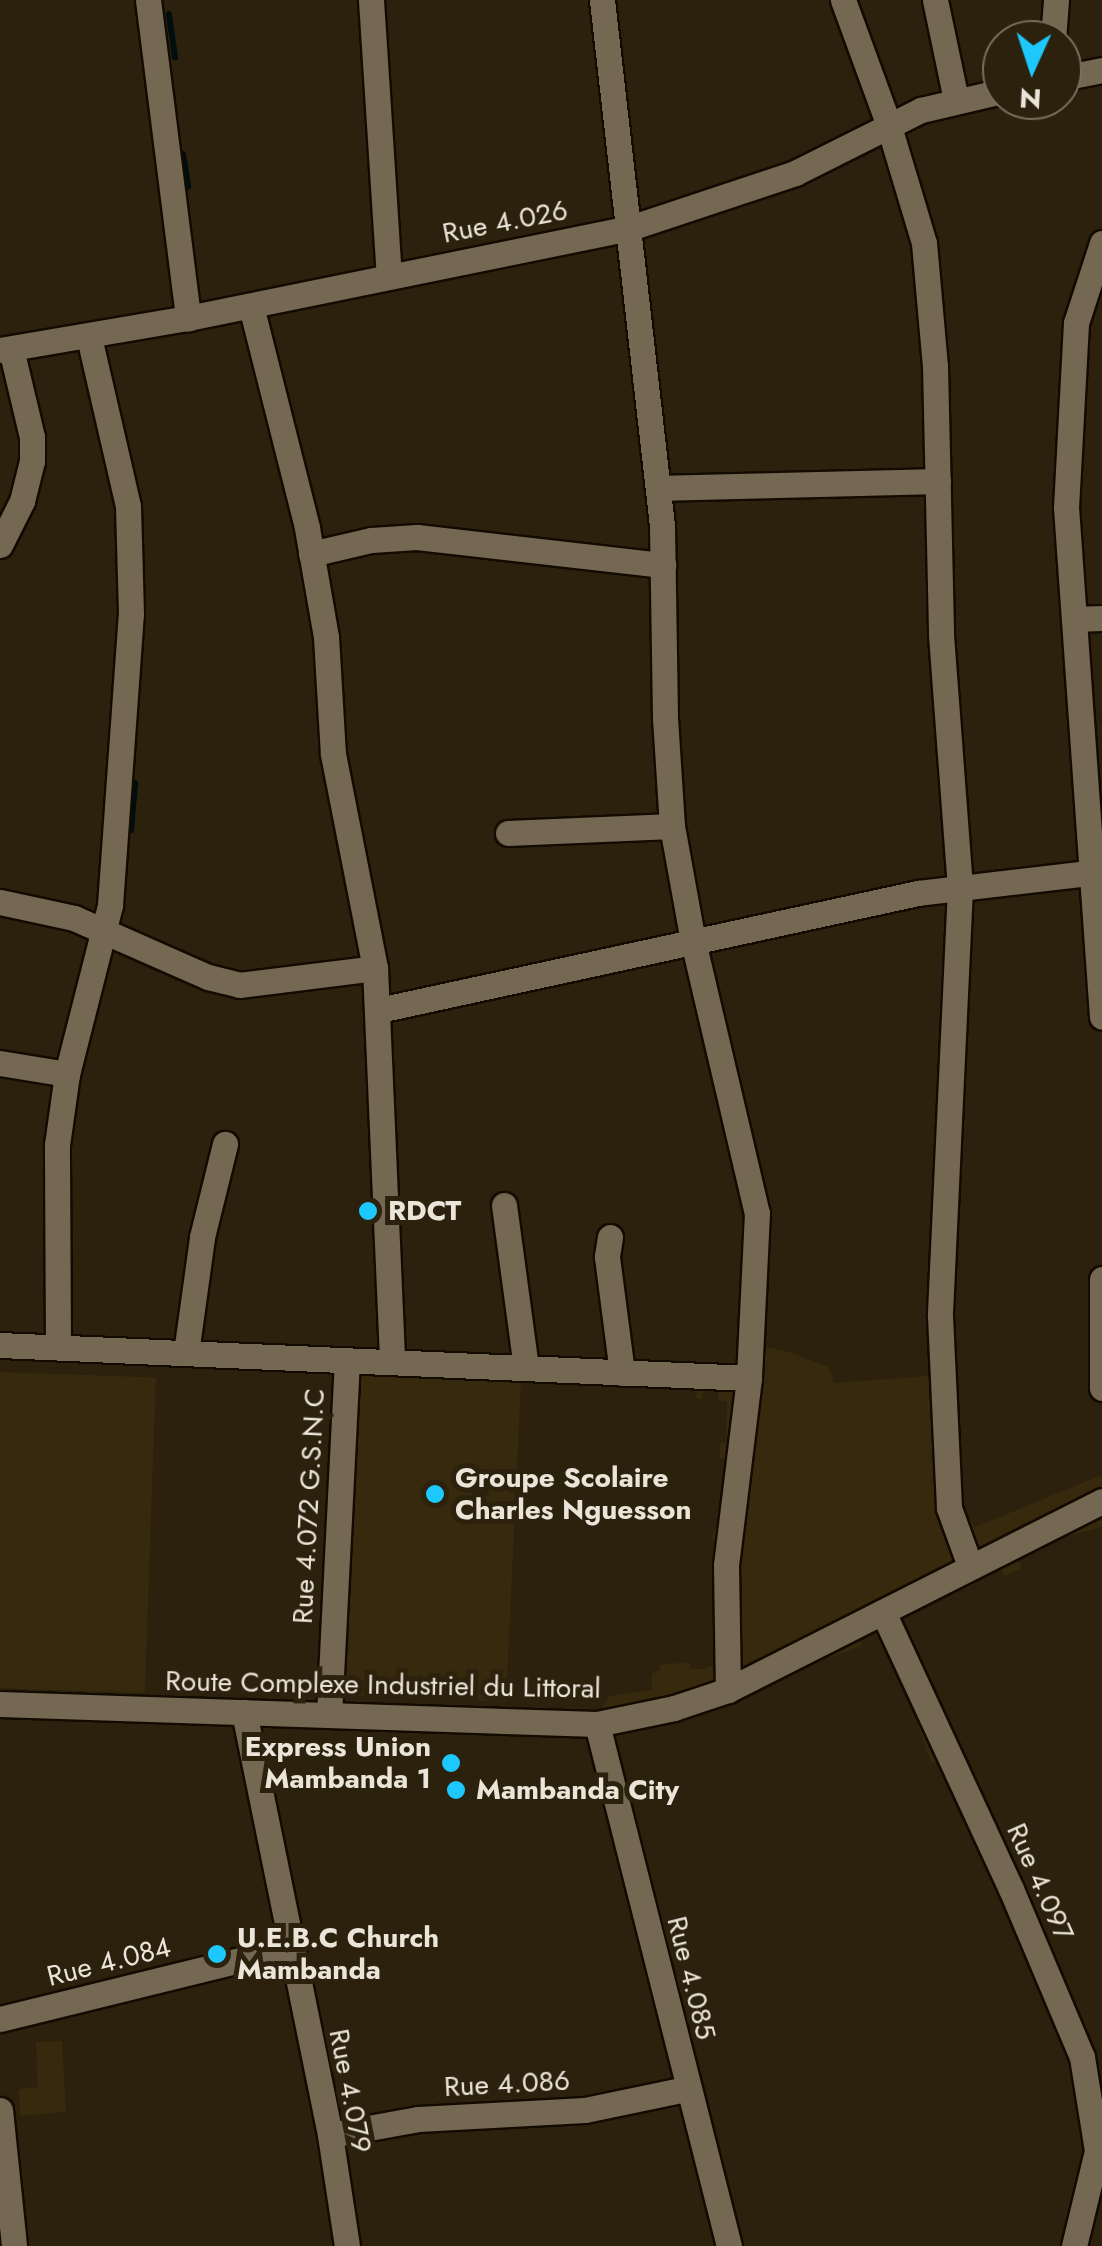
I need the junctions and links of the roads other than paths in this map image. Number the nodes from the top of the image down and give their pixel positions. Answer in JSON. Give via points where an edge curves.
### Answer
{"nodes":[{"id":1,"x":148,"y":0,"type":"edge"},
{"id":2,"x":372,"y":0,"type":"edge"},
{"id":3,"x":602,"y":0,"type":"edge"},
{"id":4,"x":843,"y":0,"type":"edge"},
{"id":5,"x":935,"y":0,"type":"edge"},
{"id":6,"x":982,"y":95,"type":"edge"},
{"id":7,"x":956,"y":100,"type":"junction"},
{"id":8,"x":888,"y":123,"type":"junction"},
{"id":9,"x":630,"y":228,"type":"junction"},
{"id":10,"x":1102,"y":244,"type":"edge"},
{"id":11,"x":389,"y":276,"type":"junction"},
{"id":12,"x":1093,"y":294,"type":"edge"},
{"id":13,"x":251,"y":306,"type":"junction"},
{"id":14,"x":188,"y":318,"type":"junction"},
{"id":15,"x":88,"y":337,"type":"junction"},
{"id":16,"x":5,"y":349,"type":"edge"},
{"id":17,"x":938,"y":481,"type":"junction"},
{"id":18,"x":658,"y":488,"type":"junction"},
{"id":19,"x":0,"y":545,"type":"edge"},
{"id":20,"x":311,"y":554,"type":"junction"},
{"id":21,"x":663,"y":565,"type":"junction"},
{"id":22,"x":1102,"y":618,"type":"edge"},
{"id":23,"x":1074,"y":619,"type":"junction"},
{"id":24,"x":672,"y":826,"type":"junction"},
{"id":25,"x":508,"y":834,"type":"dead end"},
{"id":26,"x":1094,"y":861,"type":"edge"},
{"id":27,"x":960,"y":888,"type":"junction"},
{"id":28,"x":0,"y":902,"type":"edge"},
{"id":29,"x":106,"y":930,"type":"junction"},
{"id":30,"x":693,"y":941,"type":"junction"},
{"id":31,"x":375,"y":968,"type":"junction"},
{"id":32,"x":380,"y":1010,"type":"junction"},
{"id":33,"x":1102,"y":1017,"type":"edge"},
{"id":34,"x":0,"y":1063,"type":"edge"},
{"id":35,"x":67,"y":1074,"type":"junction"},
{"id":36,"x":225,"y":1144,"type":"dead end"},
{"id":37,"x":504,"y":1205,"type":"dead end"},
{"id":38,"x":610,"y":1237,"type":"dead end"},
{"id":39,"x":1102,"y":1279,"type":"edge"},
{"id":40,"x":0,"y":1345,"type":"edge"},
{"id":41,"x":58,"y":1348,"type":"junction"},
{"id":42,"x":186,"y":1353,"type":"junction"},
{"id":43,"x":347,"y":1360,"type":"junction"},
{"id":44,"x":392,"y":1362,"type":"junction"},
{"id":45,"x":526,"y":1368,"type":"junction"},
{"id":46,"x":622,"y":1373,"type":"junction"},
{"id":47,"x":749,"y":1378,"type":"junction"},
{"id":48,"x":1102,"y":1388,"type":"edge"},
{"id":49,"x":1102,"y":1501,"type":"edge"},
{"id":50,"x":970,"y":1566,"type":"junction"},
{"id":51,"x":883,"y":1612,"type":"junction"},
{"id":52,"x":728,"y":1690,"type":"junction"},
{"id":53,"x":0,"y":1704,"type":"edge"},
{"id":54,"x":244,"y":1712,"type":"junction"},
{"id":55,"x":329,"y":1716,"type":"junction"},
{"id":56,"x":597,"y":1724,"type":"junction"},
{"id":57,"x":290,"y":1948,"type":"junction"},
{"id":58,"x":0,"y":2019,"type":"edge"},
{"id":59,"x":1102,"y":2036,"type":"edge"},
{"id":60,"x":1078,"y":2047,"type":"junction"},
{"id":61,"x":686,"y":2089,"type":"junction"},
{"id":62,"x":0,"y":2110,"type":"edge"},
{"id":63,"x":330,"y":2135,"type":"junction"},
{"id":64,"x":14,"y":2246,"type":"edge"},
{"id":65,"x":347,"y":2246,"type":"edge"},
{"id":66,"x":729,"y":2246,"type":"edge"},
{"id":67,"x":1074,"y":2246,"type":"edge"}],
"edges":[{"from":1,"to":14,"type":"street"},
{"from":2,"to":11,"type":"street"},
{"from":3,"to":9,"type":"street"},
{"from":4,"to":8,"type":"street"},
{"from":5,"to":7,"type":"street"},
{"from":6,"to":7,"type":"street","name":"Rue 4.026"},
{"from":7,"to":8,"type":"street","name":"Rue 4.026"},
{"from":8,"to":9,"type":"street","name":"Rue 4.026","via":[[795,173]]},
{"from":8,"to":17,"type":"street","via":[[924,243]]},
{"from":9,"to":11,"type":"street","name":"Rue 4.026"},
{"from":9,"to":18,"type":"street"},
{"from":10,"to":12,"type":"street"},
{"from":11,"to":13,"type":"street","name":"Rue 4.026"},
{"from":12,"to":23,"type":"street","via":[[1076,323],[1066,507]]},
{"from":13,"to":14,"type":"street","name":"Rue 4.026"},
{"from":13,"to":20,"type":"street"},
{"from":14,"to":15,"type":"street","name":"Rue 4.026"},
{"from":15,"to":16,"type":"street","name":"Rue 4.026"},
{"from":15,"to":29,"type":"street","via":[[120,454],[131,558]]},
{"from":16,"to":19,"type":"street","via":[[32,437],[32,461]]},
{"from":17,"to":18,"type":"street"},
{"from":17,"to":27,"type":"street","via":[[941,635]]},
{"from":18,"to":21,"type":"street"},
{"from":20,"to":21,"type":"street","via":[[417,537]]},
{"from":20,"to":31,"type":"street","via":[[326,637],[334,754]]},
{"from":21,"to":24,"type":"street"},
{"from":22,"to":23,"type":"street"},
{"from":23,"to":26,"type":"street"},
{"from":24,"to":25,"type":"street"},
{"from":24,"to":30,"type":"street"},
{"from":26,"to":27,"type":"street"},
{"from":26,"to":33,"type":"street"},
{"from":27,"to":30,"type":"street"},
{"from":27,"to":50,"type":"street","via":[[940,1316],[949,1508]]},
{"from":28,"to":29,"type":"street"},
{"from":29,"to":31,"type":"street","via":[[239,985]]},
{"from":29,"to":35,"type":"street"},
{"from":30,"to":32,"type":"street"},
{"from":30,"to":47,"type":"street","via":[[757,1213]]},
{"from":31,"to":32,"type":"street"},
{"from":32,"to":44,"type":"street"},
{"from":34,"to":35,"type":"street"},
{"from":35,"to":41,"type":"street","via":[[58,1146]]},
{"from":36,"to":42,"type":"street","via":[[202,1237]]},
{"from":37,"to":45,"type":"street"},
{"from":38,"to":46,"type":"street"},
{"from":39,"to":48,"type":"street"},
{"from":40,"to":41,"type":"street"},
{"from":41,"to":42,"type":"street"},
{"from":42,"to":43,"type":"street"},
{"from":43,"to":44,"type":"street"},
{"from":43,"to":55,"type":"street","name":"Rue 4.072 G.S.N.C"},
{"from":44,"to":45,"type":"street"},
{"from":45,"to":46,"type":"street"},
{"from":46,"to":47,"type":"street"},
{"from":47,"to":52,"type":"street","via":[[726,1565]]},
{"from":49,"to":50,"type":"street","name":"Route Complexe Industriel du Littoral"},
{"from":50,"to":51,"type":"street","name":"Route Complexe Industriel du Littoral"},
{"from":51,"to":52,"type":"street","name":"Route Complexe Industriel du Littoral"},
{"from":51,"to":60,"type":"street","name":"Rue 4.097"},
{"from":52,"to":56,"type":"street","name":"Route Complexe Industriel du Littoral"},
{"from":53,"to":54,"type":"street","name":"Route Complexe Industriel du Littoral"},
{"from":54,"to":55,"type":"street","name":"Route Complexe Industriel du Littoral"},
{"from":54,"to":57,"type":"street","name":"Rue 4.079"},
{"from":55,"to":56,"type":"street","name":"Route Complexe Industriel du Littoral"},
{"from":56,"to":61,"type":"street","name":"Rue 4.085"},
{"from":57,"to":58,"type":"street","name":"Rue 4.084"},
{"from":57,"to":63,"type":"street","name":"Rue 4.079"},
{"from":59,"to":60,"type":"street"},
{"from":60,"to":67,"type":"street","name":"Rue 4.097","via":[[1097,2151]]},
{"from":61,"to":63,"type":"street","name":"Rue 4.086","via":[[586,2110],[418,2118]]},
{"from":61,"to":66,"type":"street","name":"Rue 4.085"},
{"from":62,"to":64,"type":"street"},
{"from":63,"to":65,"type":"street","name":"Rue 4.079"}]}
